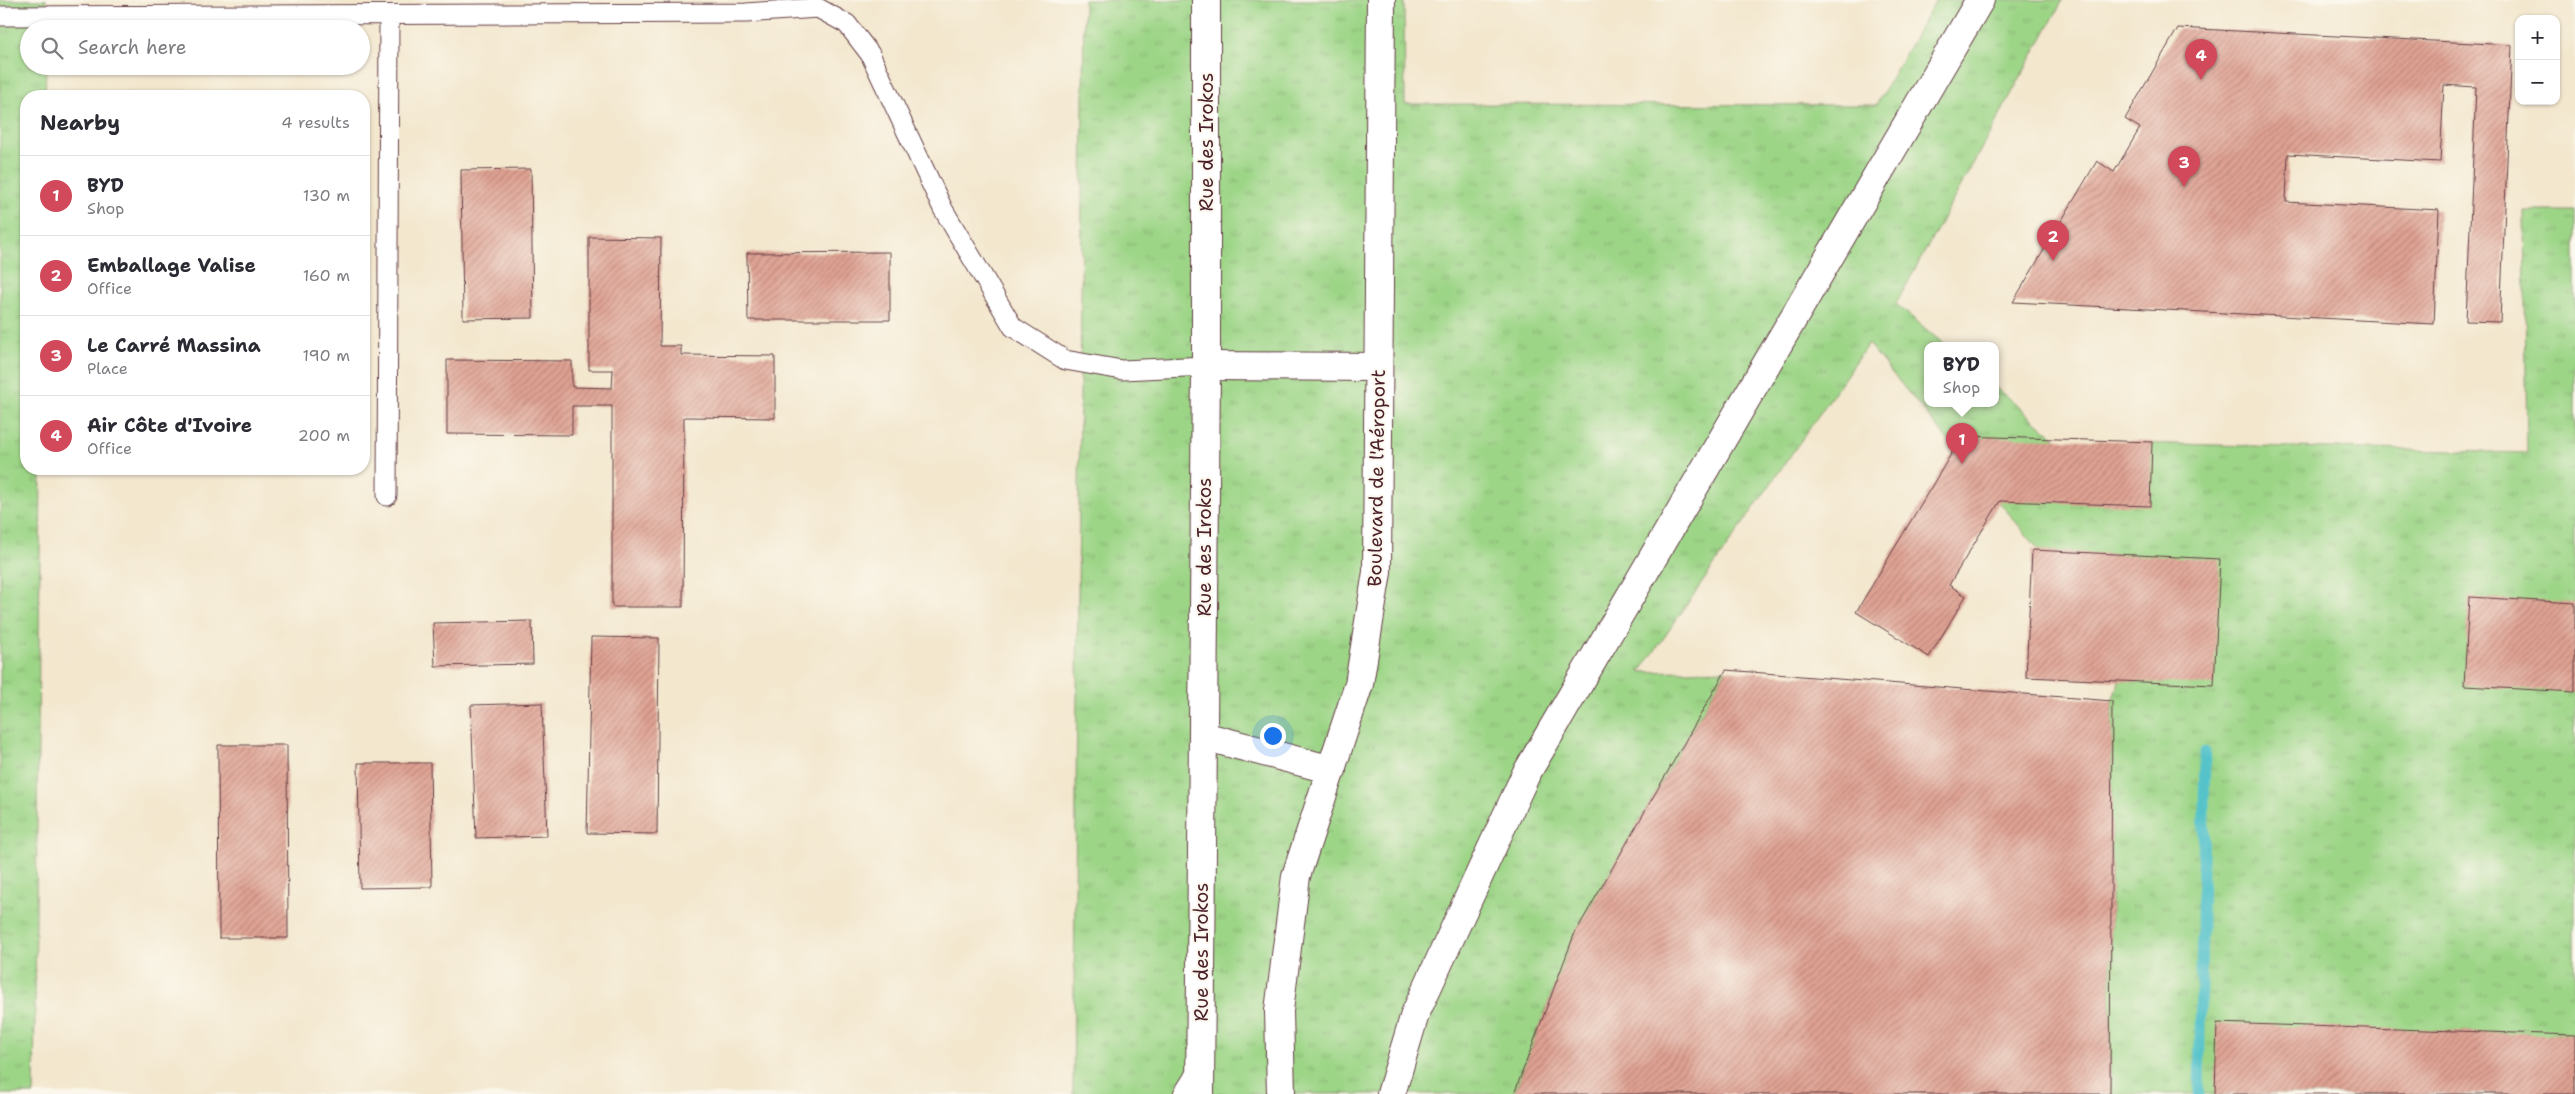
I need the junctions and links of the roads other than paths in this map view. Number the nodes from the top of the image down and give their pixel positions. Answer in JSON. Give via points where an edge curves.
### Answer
{"nodes":[{"id":1,"x":1206,"y":0,"type":"edge"},
{"id":2,"x":1380,"y":0,"type":"edge"},
{"id":3,"x":1980,"y":0,"type":"edge"},
{"id":4,"x":389,"y":15,"type":"junction"},
{"id":5,"x":0,"y":16,"type":"edge"},
{"id":6,"x":1206,"y":366,"type":"junction"},
{"id":7,"x":1378,"y":367,"type":"junction"},
{"id":8,"x":387,"y":496,"type":"dead end"},
{"id":9,"x":1203,"y":736,"type":"junction"},
{"id":10,"x":1332,"y":770,"type":"junction"},
{"id":11,"x":1201,"y":1066,"type":"junction"},
{"id":12,"x":1183,"y":1094,"type":"edge"},
{"id":13,"x":1200,"y":1094,"type":"edge"},
{"id":14,"x":1281,"y":1094,"type":"edge"},
{"id":15,"x":1391,"y":1094,"type":"edge"}],
"edges":[{"from":1,"to":6,"type":"main road","name":"Rue des Irokos"},
{"from":2,"to":7,"type":"main road","name":"Boulevard de l'Aéroport"},
{"from":3,"to":15,"type":"main road","via":[[1526,774],[1415,1014]]},
{"from":4,"to":5,"type":"lane"},
{"from":4,"to":6,"type":"lane","via":[[746,13],[818,8],[847,24],[870,54],[943,209],[1013,327],[1065,360],[1122,370]]},
{"from":4,"to":8,"type":"lane"},
{"from":6,"to":7,"type":"main road"},
{"from":6,"to":9,"type":"main road","name":"Rue des Irokos"},
{"from":7,"to":10,"type":"main road","name":"Boulevard de l'Aéroport","via":[[1377,572],[1359,684]]},
{"from":9,"to":10,"type":"main road"},
{"from":9,"to":11,"type":"main road","name":"Rue des Irokos"},
{"from":10,"to":14,"type":"main road","name":"Boulevard de l'Aéroport","via":[[1296,876],[1279,1011]]},
{"from":11,"to":12,"type":"lane"},
{"from":11,"to":13,"type":"main road","name":"Rue des Irokos"}]}
